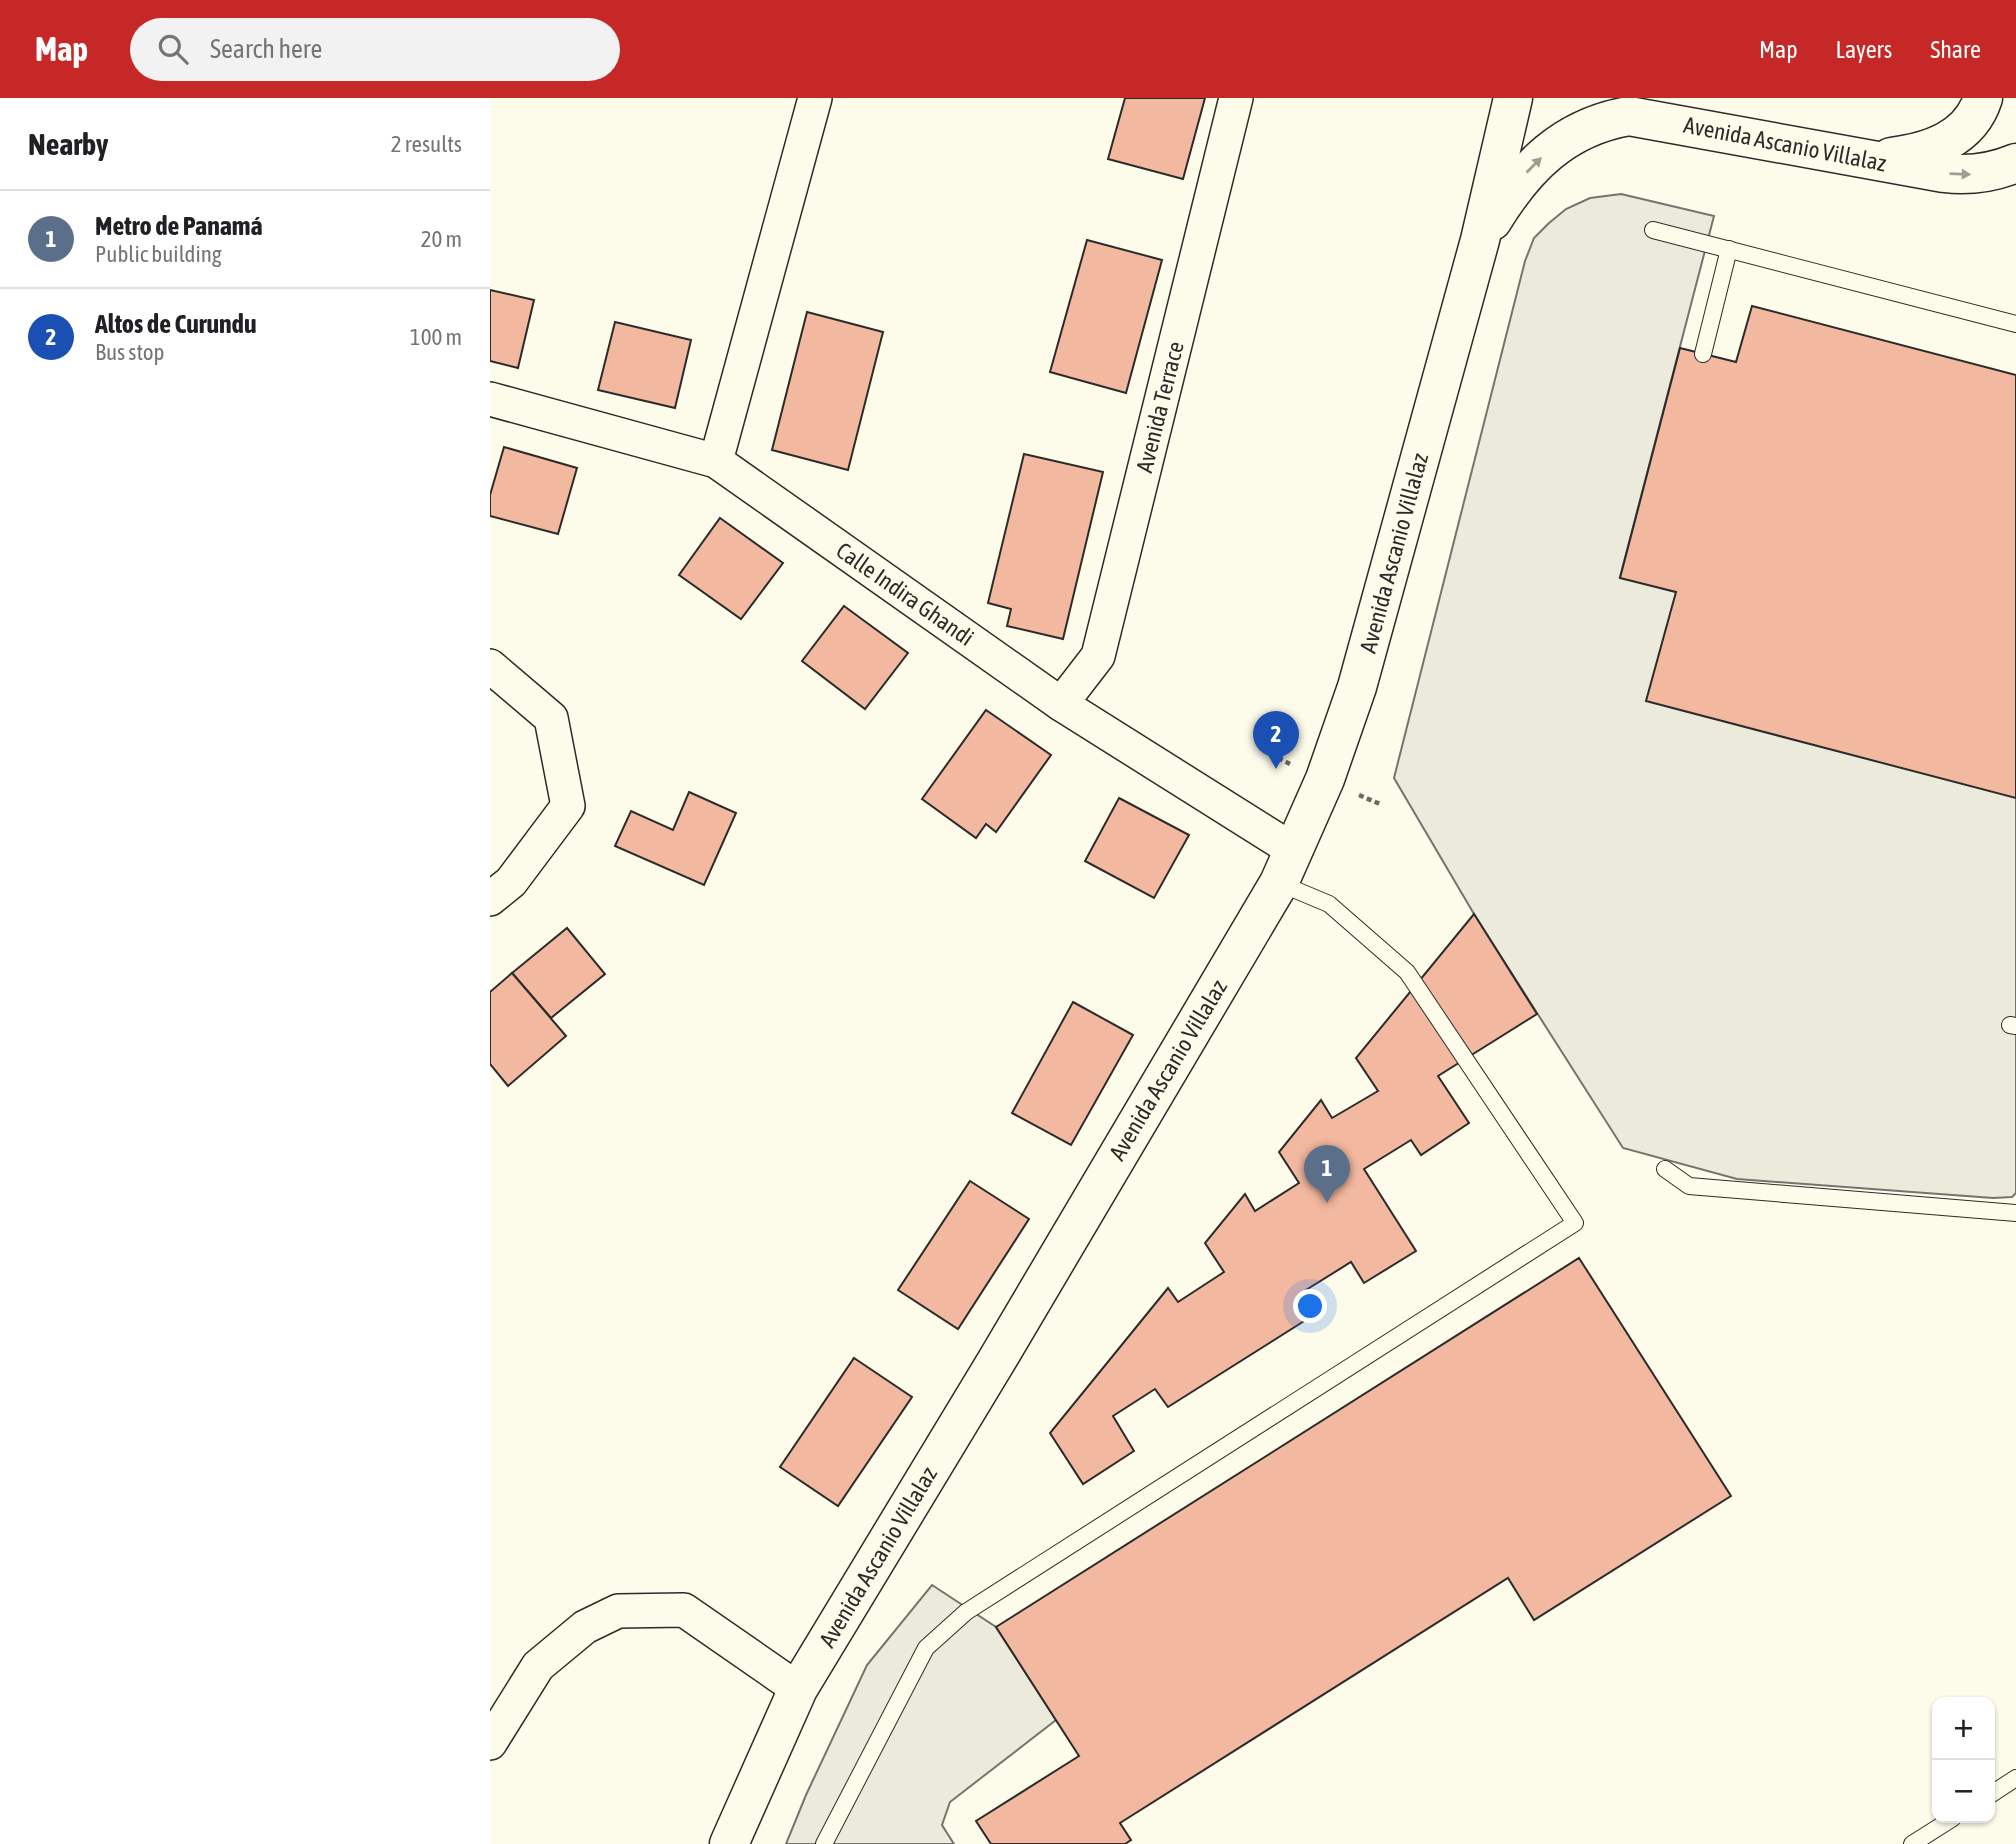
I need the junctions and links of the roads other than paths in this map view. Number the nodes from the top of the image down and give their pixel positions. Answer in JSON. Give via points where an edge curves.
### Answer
{"nodes":[{"id":1,"x":815,"y":98,"type":"edge"},
{"id":2,"x":1236,"y":98,"type":"edge"},
{"id":3,"x":1513,"y":98,"type":"edge"},
{"id":4,"x":1983,"y":98,"type":"edge"},
{"id":5,"x":1868,"y":160,"type":"junction"},
{"id":6,"x":2016,"y":163,"type":"edge"},
{"id":7,"x":1653,"y":230,"type":"dead end"},
{"id":8,"x":1480,"y":240,"type":"junction"},
{"id":9,"x":1729,"y":249,"type":"junction"},
{"id":10,"x":2016,"y":324,"type":"edge"},
{"id":11,"x":1703,"y":354,"type":"dead end"},
{"id":12,"x":490,"y":399,"type":"edge"},
{"id":13,"x":716,"y":461,"type":"junction"},
{"id":14,"x":490,"y":666,"type":"edge"},
{"id":15,"x":1061,"y":704,"type":"junction"},
{"id":16,"x":1286,"y":867,"type":"junction"},
{"id":17,"x":490,"y":899,"type":"edge"},
{"id":18,"x":1665,"y":1169,"type":"dead end"},
{"id":19,"x":2016,"y":1213,"type":"edge"},
{"id":20,"x":798,"y":1689,"type":"junction"},
{"id":21,"x":490,"y":1743,"type":"edge"},
{"id":22,"x":2016,"y":1778,"type":"edge"},
{"id":23,"x":1995,"y":1792,"type":"edge"},
{"id":24,"x":1945,"y":1823,"type":"edge"},
{"id":25,"x":729,"y":1844,"type":"edge"},
{"id":26,"x":824,"y":1844,"type":"edge"},
{"id":27,"x":1912,"y":1844,"type":"edge"}],
"edges":[{"from":1,"to":13,"type":"street"},
{"from":2,"to":15,"type":"street","name":"Avenida Terrace","via":[[1098,656]]},
{"from":3,"to":8,"type":"main road","name":"Avenida Ascanio Villalaz"},
{"from":4,"to":5,"type":"main road","via":[[1971,122],[1953,139],[1915,153]]},
{"from":5,"to":6,"type":"main road","name":"Avenida Ascanio Villalaz","one_way":true,"via":[[1958,174],[1984,173]]},
{"from":8,"to":5,"type":"main road","name":"Avenida Ascanio Villalaz","one_way":true,"via":[[1516,185],[1539,160],[1581,130],[1609,120],[1640,117]]},
{"from":7,"to":9,"type":"lane"},
{"from":8,"to":16,"type":"main road","name":"Avenida Ascanio Villalaz","via":[[1357,687],[1325,779]]},
{"from":9,"to":10,"type":"lane"},
{"from":9,"to":11,"type":"lane"},
{"from":12,"to":13,"type":"street","name":"Calle Indira Ghandi"},
{"from":13,"to":15,"type":"street","name":"Calle Indira Ghandi"},
{"from":14,"to":17,"type":"street","via":[[551,718],[568,806],[511,882]]},
{"from":15,"to":16,"type":"street","name":"Calle Indira Ghandi"},
{"from":16,"to":20,"type":"main road","name":"Avenida Ascanio Villalaz"},
{"from":16,"to":26,"type":"lane","via":[[1407,972],[1574,1223],[966,1612],[926,1648]]},
{"from":18,"to":19,"type":"lane","via":[[1689,1185]]},
{"from":20,"to":21,"type":"street","via":[[684,1610],[618,1611],[585,1627],[538,1666]]},
{"from":20,"to":25,"type":"main road","name":"Avenida Ascanio Villalaz"},
{"from":22,"to":23,"type":"lane"},
{"from":24,"to":27,"type":"lane"}]}
